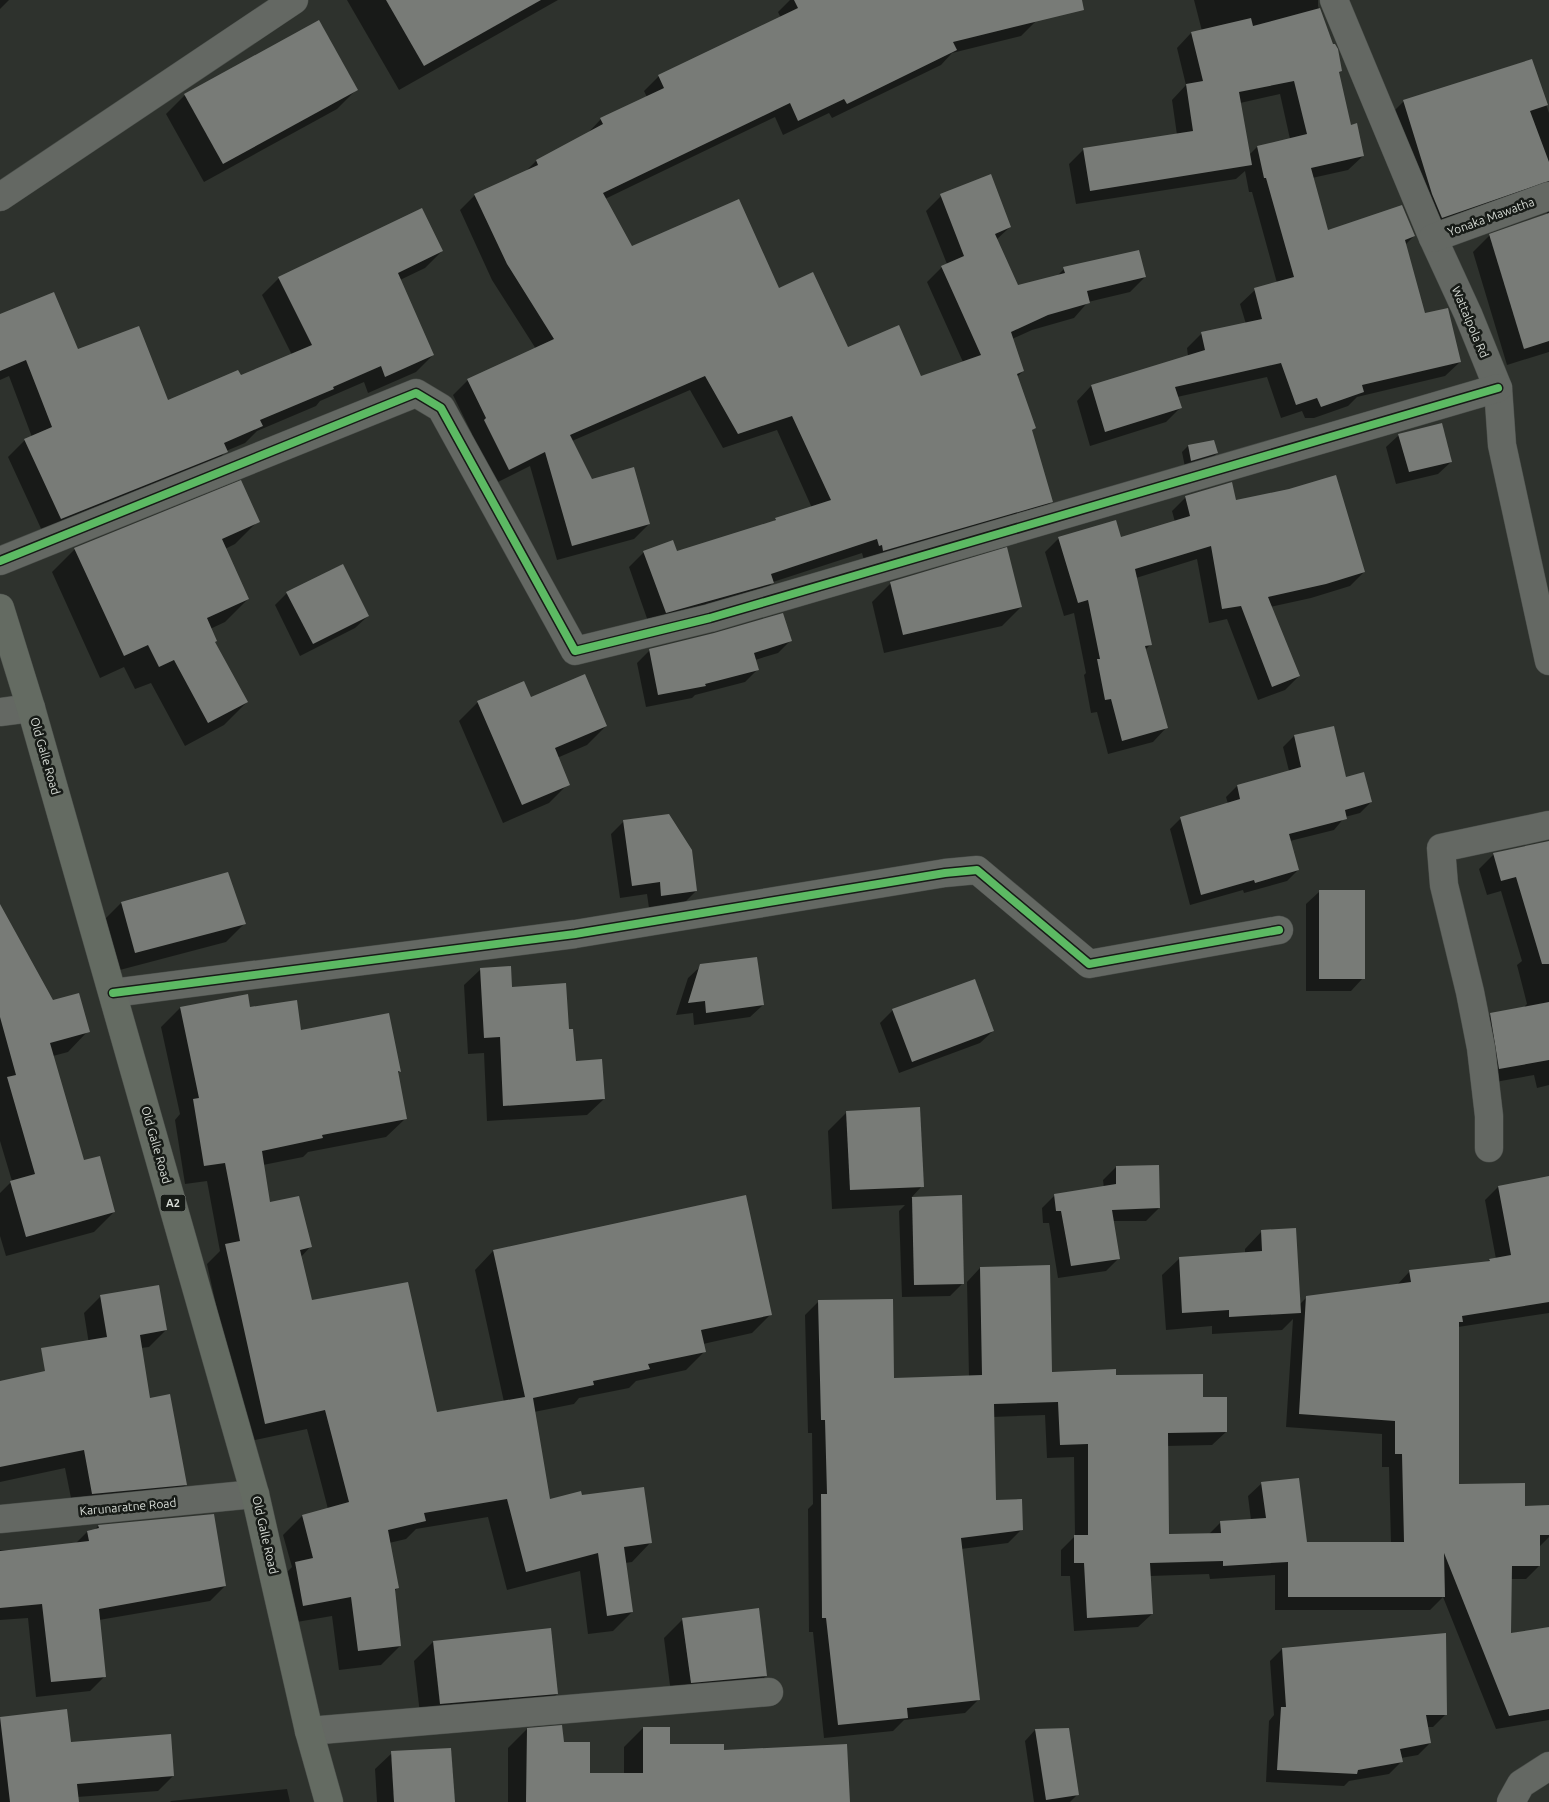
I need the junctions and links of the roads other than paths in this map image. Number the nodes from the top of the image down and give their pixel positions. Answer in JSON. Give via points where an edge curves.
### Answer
{"nodes":[{"id":1,"x":294,"y":0,"type":"edge"},
{"id":2,"x":1334,"y":0,"type":"edge"},
{"id":3,"x":1549,"y":196,"type":"edge"},
{"id":4,"x":0,"y":197,"type":"edge"},
{"id":5,"x":1432,"y":238,"type":"junction"},
{"id":6,"x":1498,"y":388,"type":"junction"},
{"id":7,"x":0,"y":561,"type":"edge"},
{"id":8,"x":0,"y":608,"type":"edge"},
{"id":9,"x":1549,"y":660,"type":"edge"},
{"id":10,"x":31,"y":708,"type":"junction"},
{"id":11,"x":0,"y":712,"type":"edge"},
{"id":12,"x":1549,"y":825,"type":"edge"},
{"id":13,"x":1279,"y":930,"type":"dead end"},
{"id":14,"x":113,"y":993,"type":"junction"},
{"id":15,"x":1489,"y":1148,"type":"dead end"},
{"id":16,"x":255,"y":1494,"type":"junction"},
{"id":17,"x":0,"y":1519,"type":"edge"},
{"id":18,"x":769,"y":1692,"type":"dead end"},
{"id":19,"x":309,"y":1731,"type":"junction"},
{"id":20,"x":1549,"y":1766,"type":"edge"},
{"id":21,"x":329,"y":1802,"type":"edge"},
{"id":22,"x":1511,"y":1802,"type":"edge"}],
"edges":[{"from":1,"to":4,"type":"street"},
{"from":2,"to":5,"type":"street","name":"Wattalpola Rd"},
{"from":3,"to":5,"type":"street","name":"Yonaka Mawatha"},
{"from":5,"to":6,"type":"street","name":"Wattalpola Rd"},
{"from":6,"to":7,"type":"street","via":[[710,618],[575,651],[441,408],[416,393]]},
{"from":6,"to":9,"type":"street","name":"Wattalpola Rd","via":[[1502,445]]},
{"from":8,"to":10,"type":"highway","name":"Old Galle Road","number":"A2"},
{"from":10,"to":11,"type":"street"},
{"from":10,"to":14,"type":"highway","name":"Old Galle Road","number":"A2"},
{"from":12,"to":15,"type":"street","via":[[1441,848],[1444,885],[1482,1048]]},
{"from":13,"to":14,"type":"street","via":[[1089,964],[977,870],[945,872],[575,934]]},
{"from":14,"to":16,"type":"highway","name":"Old Galle Road","number":"A2"},
{"from":16,"to":17,"type":"street","name":"Karunaratne Road"},
{"from":16,"to":19,"type":"highway","name":"Old Galle Road","number":"A2"},
{"from":18,"to":19,"type":"street"},
{"from":19,"to":21,"type":"highway","name":"Old Galle Road","number":"A2"},
{"from":20,"to":22,"type":"street","via":[[1521,1784]]}]}
